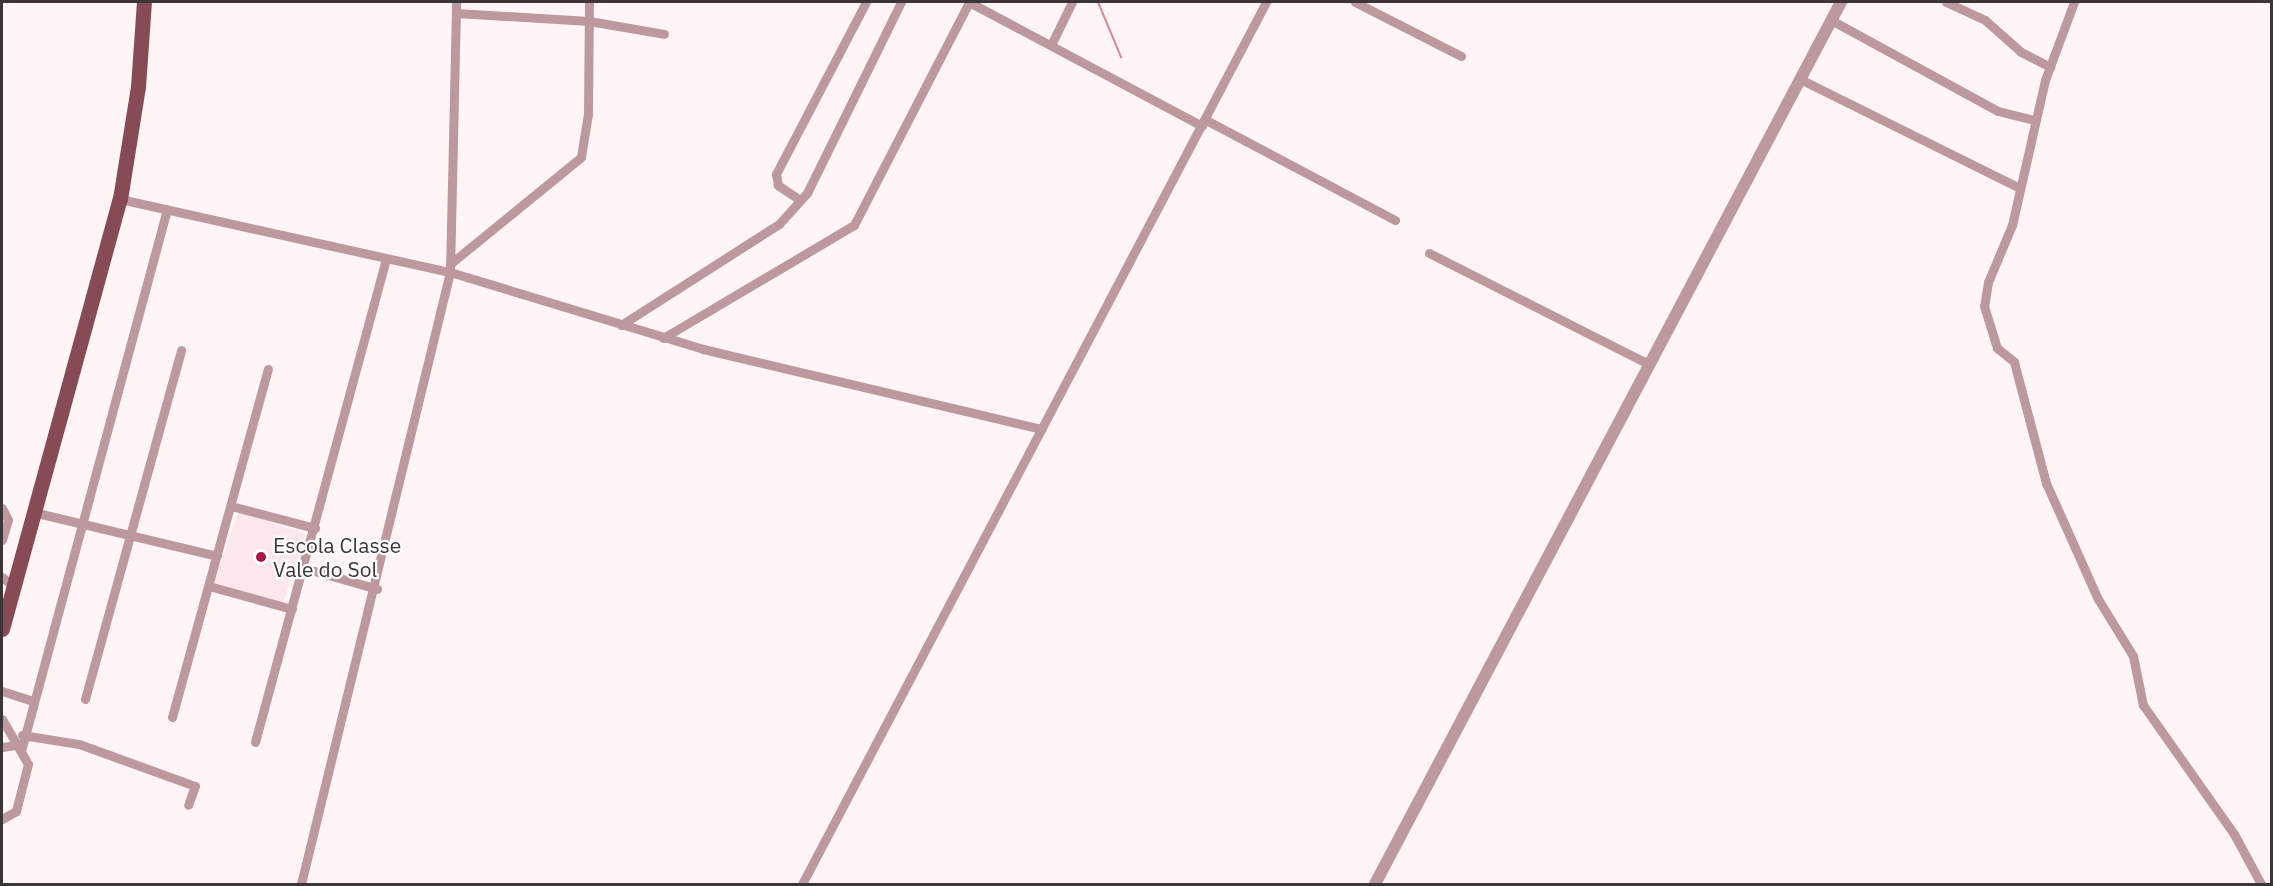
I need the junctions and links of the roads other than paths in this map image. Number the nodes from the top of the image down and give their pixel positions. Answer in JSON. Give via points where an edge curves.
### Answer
{"nodes":[{"id":1,"x":144,"y":2,"type":"edge"},
{"id":2,"x":456,"y":2,"type":"edge"},
{"id":3,"x":589,"y":2,"type":"edge"},
{"id":4,"x":866,"y":2,"type":"edge"},
{"id":5,"x":901,"y":2,"type":"edge"},
{"id":6,"x":969,"y":2,"type":"edge"},
{"id":7,"x":1071,"y":2,"type":"edge"},
{"id":8,"x":1266,"y":2,"type":"edge"},
{"id":9,"x":1355,"y":2,"type":"edge"},
{"id":10,"x":1841,"y":2,"type":"edge"},
{"id":11,"x":1946,"y":2,"type":"edge"},
{"id":12,"x":2074,"y":2,"type":"edge"},
{"id":13,"x":456,"y":13,"type":"junction"},
{"id":14,"x":1831,"y":20,"type":"junction"},
{"id":15,"x":589,"y":21,"type":"junction"},
{"id":16,"x":664,"y":34,"type":"dead end"},
{"id":17,"x":1051,"y":45,"type":"junction"},
{"id":18,"x":1461,"y":56,"type":"dead end"},
{"id":19,"x":2050,"y":67,"type":"junction"},
{"id":20,"x":1800,"y":79,"type":"junction"},
{"id":21,"x":2035,"y":120,"type":"junction"},
{"id":22,"x":1204,"y":123,"type":"junction"},
{"id":23,"x":2018,"y":187,"type":"junction"},
{"id":24,"x":120,"y":199,"type":"junction"},
{"id":25,"x":800,"y":200,"type":"junction"},
{"id":26,"x":167,"y":209,"type":"junction"},
{"id":27,"x":1395,"y":220,"type":"dead end"},
{"id":28,"x":1429,"y":253,"type":"dead end"},
{"id":29,"x":386,"y":259,"type":"junction"},
{"id":30,"x":450,"y":268,"type":"junction"},
{"id":31,"x":621,"y":325,"type":"junction"},
{"id":32,"x":663,"y":338,"type":"junction"},
{"id":33,"x":181,"y":350,"type":"dead end"},
{"id":34,"x":1649,"y":364,"type":"junction"},
{"id":35,"x":268,"y":369,"type":"dead end"},
{"id":36,"x":1042,"y":429,"type":"junction"},
{"id":37,"x":231,"y":506,"type":"junction"},
{"id":38,"x":2,"y":508,"type":"edge"},
{"id":39,"x":33,"y":512,"type":"junction"},
{"id":40,"x":82,"y":522,"type":"junction"},
{"id":41,"x":315,"y":528,"type":"junction"},
{"id":42,"x":130,"y":533,"type":"junction"},
{"id":43,"x":2,"y":540,"type":"edge"},
{"id":44,"x":217,"y":556,"type":"junction"},
{"id":45,"x":303,"y":568,"type":"junction"},
{"id":46,"x":7,"y":582,"type":"edge"},
{"id":47,"x":209,"y":586,"type":"junction"},
{"id":48,"x":377,"y":589,"type":"junction"},
{"id":49,"x":292,"y":609,"type":"junction"},
{"id":50,"x":2,"y":629,"type":"edge"},
{"id":51,"x":2,"y":691,"type":"edge"},
{"id":52,"x":85,"y":699,"type":"dead end"},
{"id":53,"x":32,"y":701,"type":"junction"},
{"id":54,"x":172,"y":717,"type":"dead end"},
{"id":55,"x":2,"y":719,"type":"edge"},
{"id":56,"x":22,"y":735,"type":"junction"},
{"id":57,"x":255,"y":741,"type":"dead end"},
{"id":58,"x":2,"y":747,"type":"edge"},
{"id":59,"x":19,"y":748,"type":"junction"},
{"id":60,"x":188,"y":805,"type":"dead end"},
{"id":61,"x":2,"y":819,"type":"edge"},
{"id":62,"x":301,"y":885,"type":"edge"},
{"id":63,"x":802,"y":885,"type":"edge"},
{"id":64,"x":1375,"y":885,"type":"edge"},
{"id":65,"x":2261,"y":885,"type":"edge"}],
"edges":[{"from":1,"to":24,"type":"main road","via":[[138,87]]},
{"from":2,"to":13,"type":"street"},
{"from":3,"to":15,"type":"street"},
{"from":4,"to":25,"type":"street","via":[[776,174],[778,185]]},
{"from":5,"to":25,"type":"street"},
{"from":6,"to":17,"type":"street"},
{"from":6,"to":32,"type":"street","via":[[854,225]]},
{"from":7,"to":17,"type":"street"},
{"from":8,"to":22,"type":"street"},
{"from":9,"to":18,"type":"street"},
{"from":10,"to":14,"type":"street"},
{"from":11,"to":19,"type":"street","via":[[1985,20],[2021,52]]},
{"from":12,"to":19,"type":"street"},
{"from":13,"to":15,"type":"street"},
{"from":13,"to":30,"type":"street"},
{"from":14,"to":20,"type":"street"},
{"from":14,"to":21,"type":"street","via":[[1998,111]]},
{"from":15,"to":16,"type":"street"},
{"from":15,"to":30,"type":"street","via":[[581,157]]},
{"from":17,"to":22,"type":"street"},
{"from":19,"to":21,"type":"street"},
{"from":20,"to":23,"type":"street"},
{"from":20,"to":34,"type":"street"},
{"from":21,"to":23,"type":"street"},
{"from":22,"to":27,"type":"street"},
{"from":22,"to":36,"type":"street"},
{"from":23,"to":65,"type":"street","via":[[2012,225],[1984,296],[1990,328],[1997,348],[2014,362],[2046,483],[2098,599],[2133,656],[2143,705],[2234,834]]},
{"from":24,"to":26,"type":"street"},
{"from":24,"to":39,"type":"main road"},
{"from":25,"to":31,"type":"street","via":[[779,224]]},
{"from":26,"to":29,"type":"street"},
{"from":26,"to":40,"type":"street"},
{"from":28,"to":34,"type":"street"},
{"from":29,"to":30,"type":"street"},
{"from":29,"to":41,"type":"street"},
{"from":30,"to":31,"type":"street"},
{"from":30,"to":48,"type":"street"},
{"from":31,"to":32,"type":"street"},
{"from":32,"to":36,"type":"street"},
{"from":33,"to":42,"type":"street"},
{"from":34,"to":64,"type":"street"},
{"from":35,"to":37,"type":"street"},
{"from":36,"to":63,"type":"street"},
{"from":37,"to":41,"type":"street"},
{"from":37,"to":44,"type":"street"},
{"from":38,"to":43,"type":"street","via":[[8,520]]},
{"from":39,"to":40,"type":"street"},
{"from":39,"to":46,"type":"main road"},
{"from":40,"to":42,"type":"street"},
{"from":40,"to":53,"type":"street"},
{"from":41,"to":45,"type":"street"},
{"from":42,"to":44,"type":"street"},
{"from":42,"to":52,"type":"street"},
{"from":44,"to":47,"type":"street"},
{"from":45,"to":48,"type":"street"},
{"from":45,"to":49,"type":"street"},
{"from":46,"to":50,"type":"main road"},
{"from":47,"to":49,"type":"street"},
{"from":47,"to":54,"type":"street"},
{"from":48,"to":62,"type":"street"},
{"from":49,"to":57,"type":"street"},
{"from":51,"to":53,"type":"street"},
{"from":53,"to":56,"type":"street"},
{"from":55,"to":59,"type":"street"},
{"from":56,"to":59,"type":"street"},
{"from":56,"to":60,"type":"street","via":[[79,744],[195,786]]},
{"from":58,"to":59,"type":"street"},
{"from":59,"to":61,"type":"street","via":[[28,764],[16,811]]}]}
